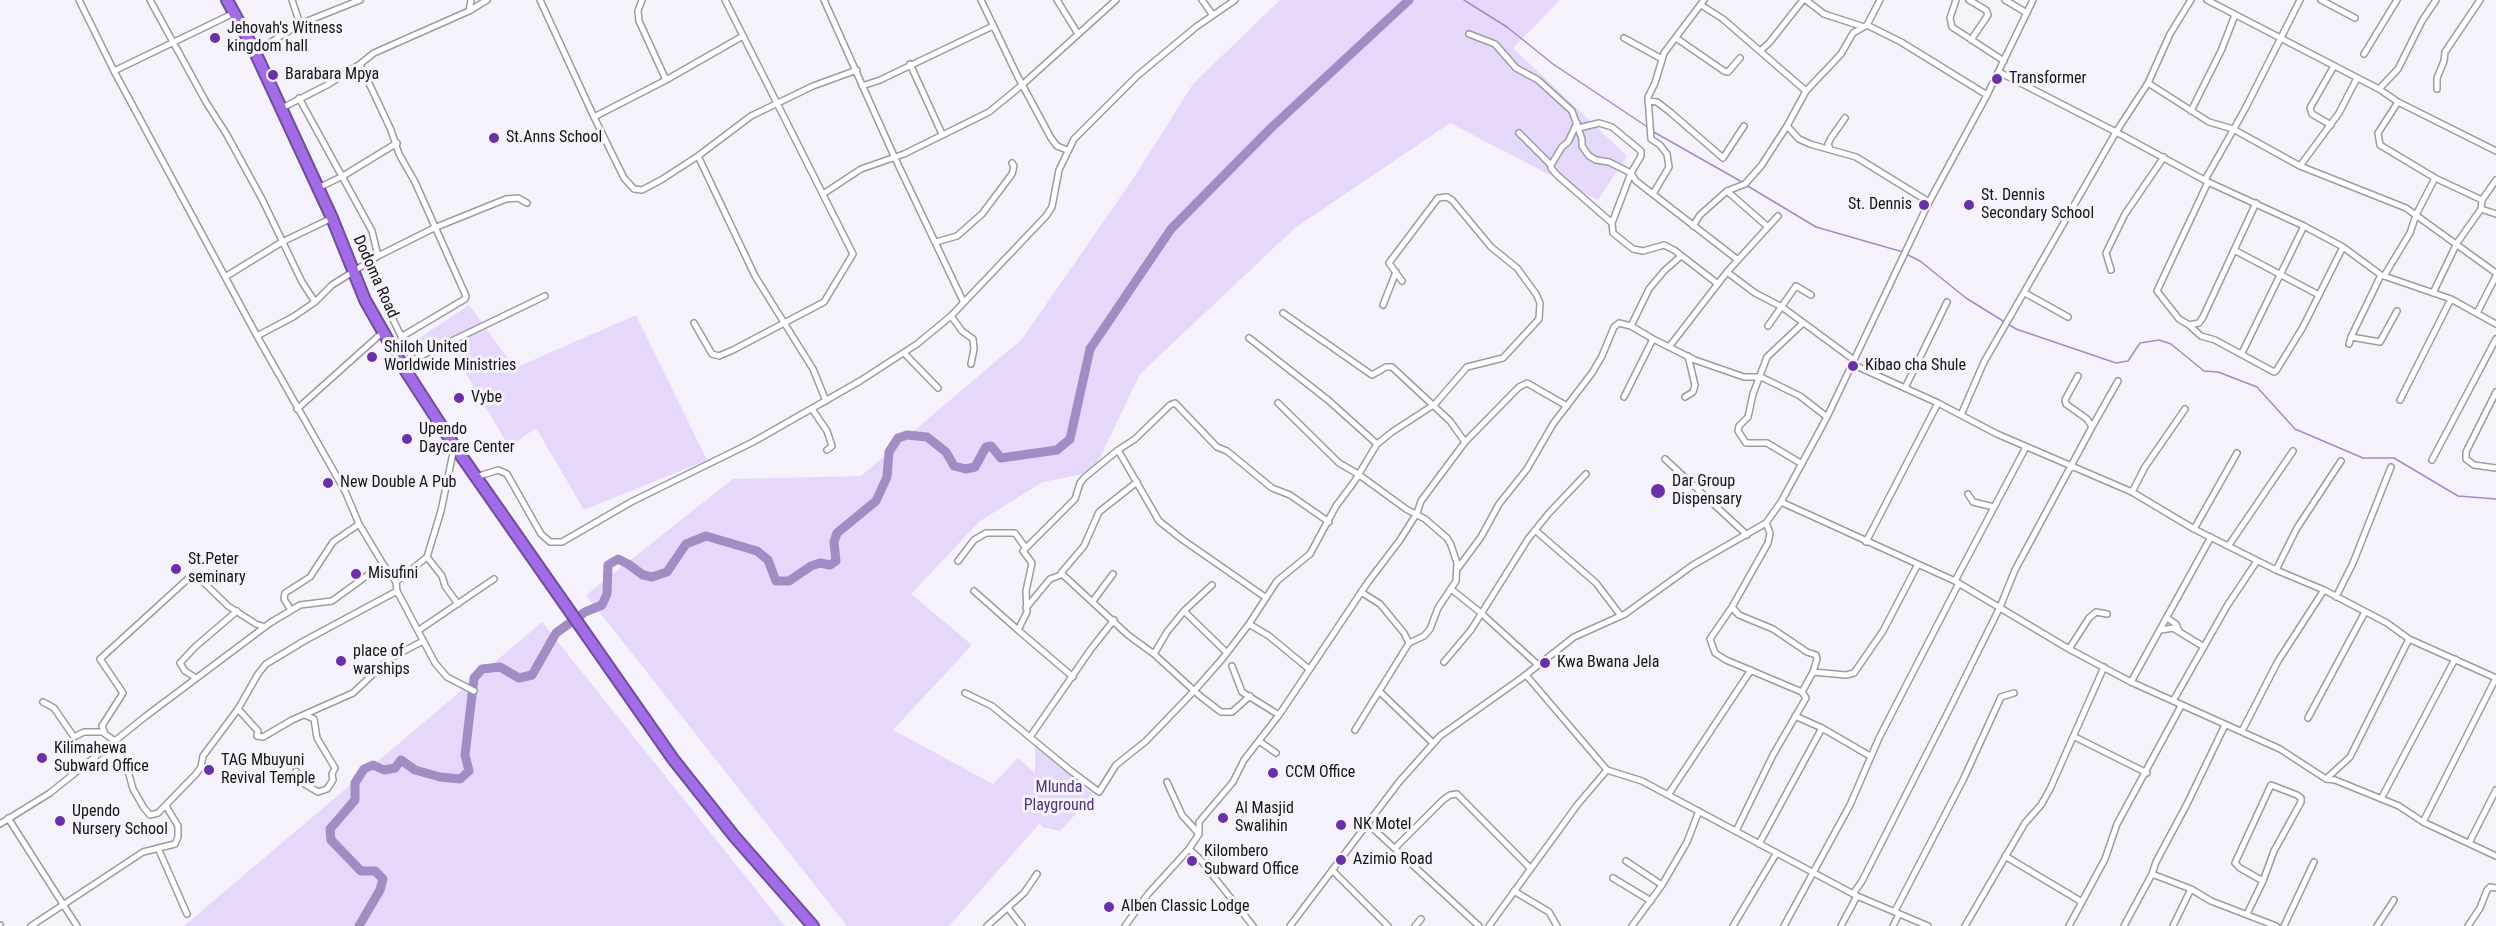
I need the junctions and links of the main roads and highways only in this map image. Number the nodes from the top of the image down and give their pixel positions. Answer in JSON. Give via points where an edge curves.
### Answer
{"nodes":[{"id":1,"x":227,"y":0,"type":"edge"},
{"id":2,"x":813,"y":926,"type":"edge"}],
"edges":[{"from":1,"to":2,"type":"highway","name":"Dodoma Road","via":[[282,108],[354,272],[402,365],[455,447],[702,797]]}]}
